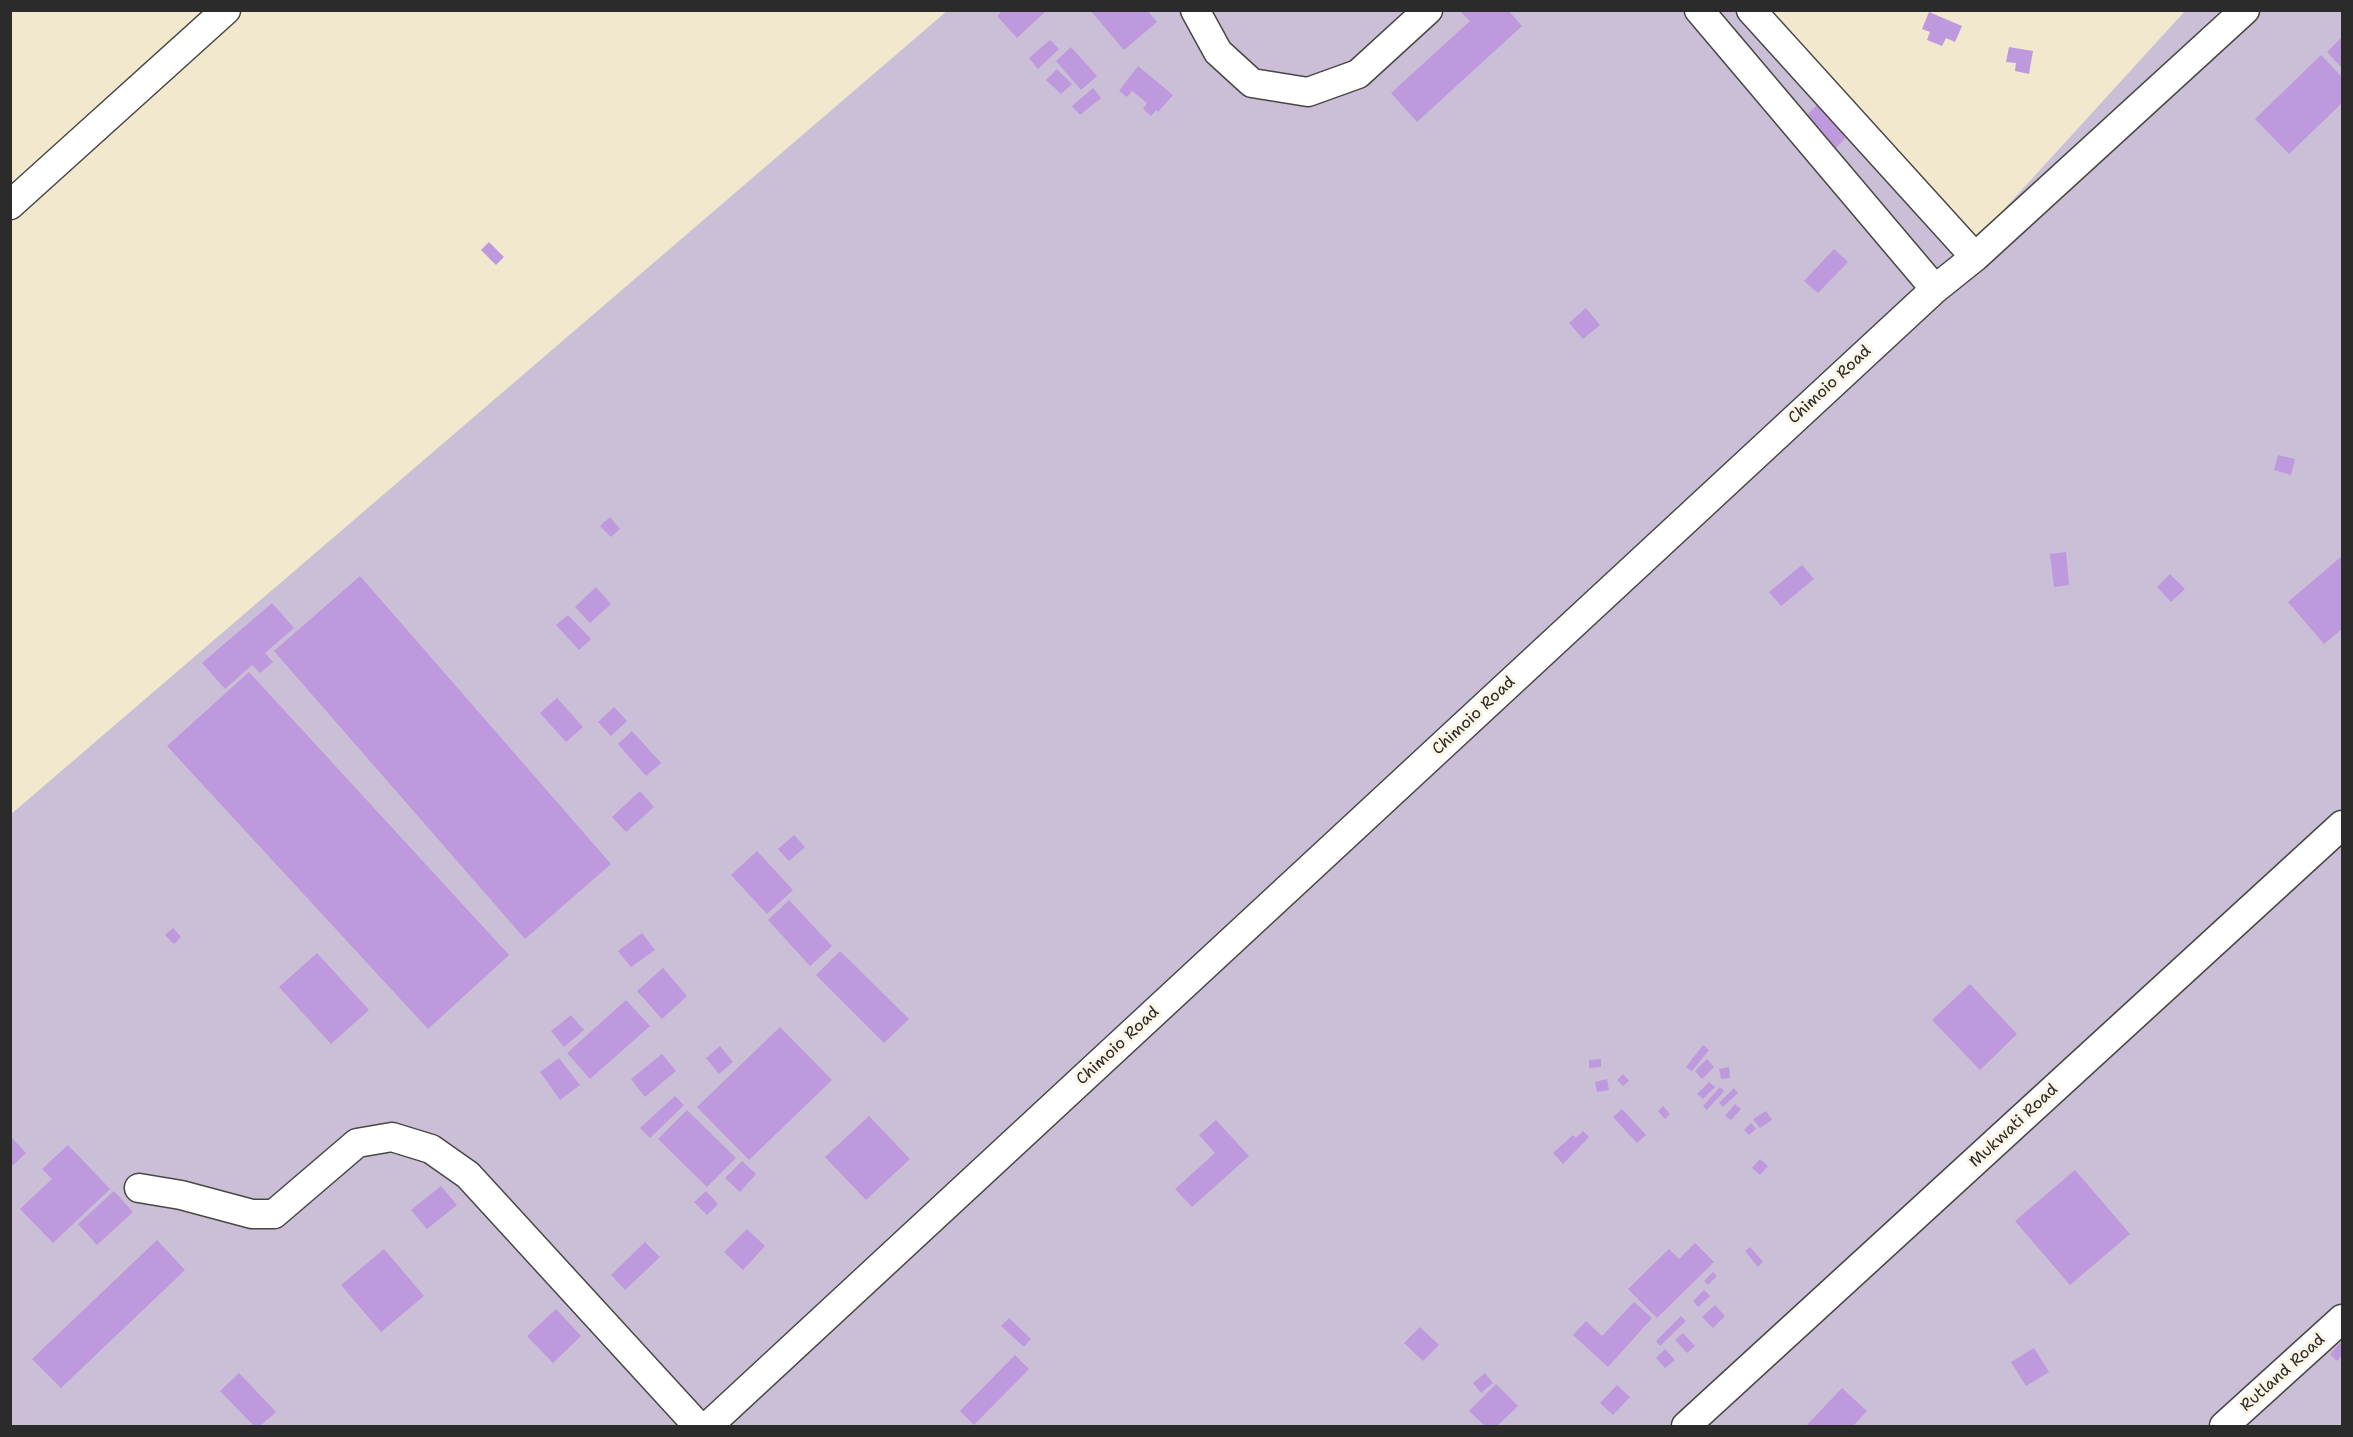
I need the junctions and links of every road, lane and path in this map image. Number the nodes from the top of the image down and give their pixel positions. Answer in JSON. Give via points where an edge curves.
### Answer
{"nodes":[{"id":1,"x":225,"y":10,"type":"edge"},
{"id":2,"x":1195,"y":10,"type":"edge"},
{"id":3,"x":1428,"y":10,"type":"edge"},
{"id":4,"x":1699,"y":10,"type":"edge"},
{"id":5,"x":1751,"y":10,"type":"edge"},
{"id":6,"x":2245,"y":10,"type":"edge"},
{"id":7,"x":10,"y":205,"type":"edge"},
{"id":8,"x":1975,"y":257,"type":"junction"},
{"id":9,"x":1935,"y":288,"type":"junction"},
{"id":10,"x":2343,"y":825,"type":"edge"},
{"id":11,"x":139,"y":1188,"type":"dead end"},
{"id":12,"x":2343,"y":1319,"type":"edge"},
{"id":13,"x":698,"y":1426,"type":"edge"},
{"id":14,"x":708,"y":1426,"type":"edge"},
{"id":15,"x":1686,"y":1426,"type":"edge"},
{"id":16,"x":2224,"y":1426,"type":"edge"}],
"edges":[{"from":1,"to":7,"type":"street"},
{"from":2,"to":3,"type":"street","via":[[1218,52],[1252,83],[1308,92],[1358,74]]},
{"from":4,"to":9,"type":"street"},
{"from":5,"to":8,"type":"street"},
{"from":6,"to":8,"type":"street","name":"Chimoio Road"},
{"from":8,"to":9,"type":"street","name":"Chimoio Road"},
{"from":9,"to":14,"type":"street","name":"Chimoio Road"},
{"from":10,"to":15,"type":"street","name":"Mukwati Road"},
{"from":11,"to":13,"type":"street","via":[[252,1214],[274,1214],[357,1143],[392,1137],[431,1149],[468,1175]]},
{"from":12,"to":16,"type":"street","name":"Rutland Road"}]}
